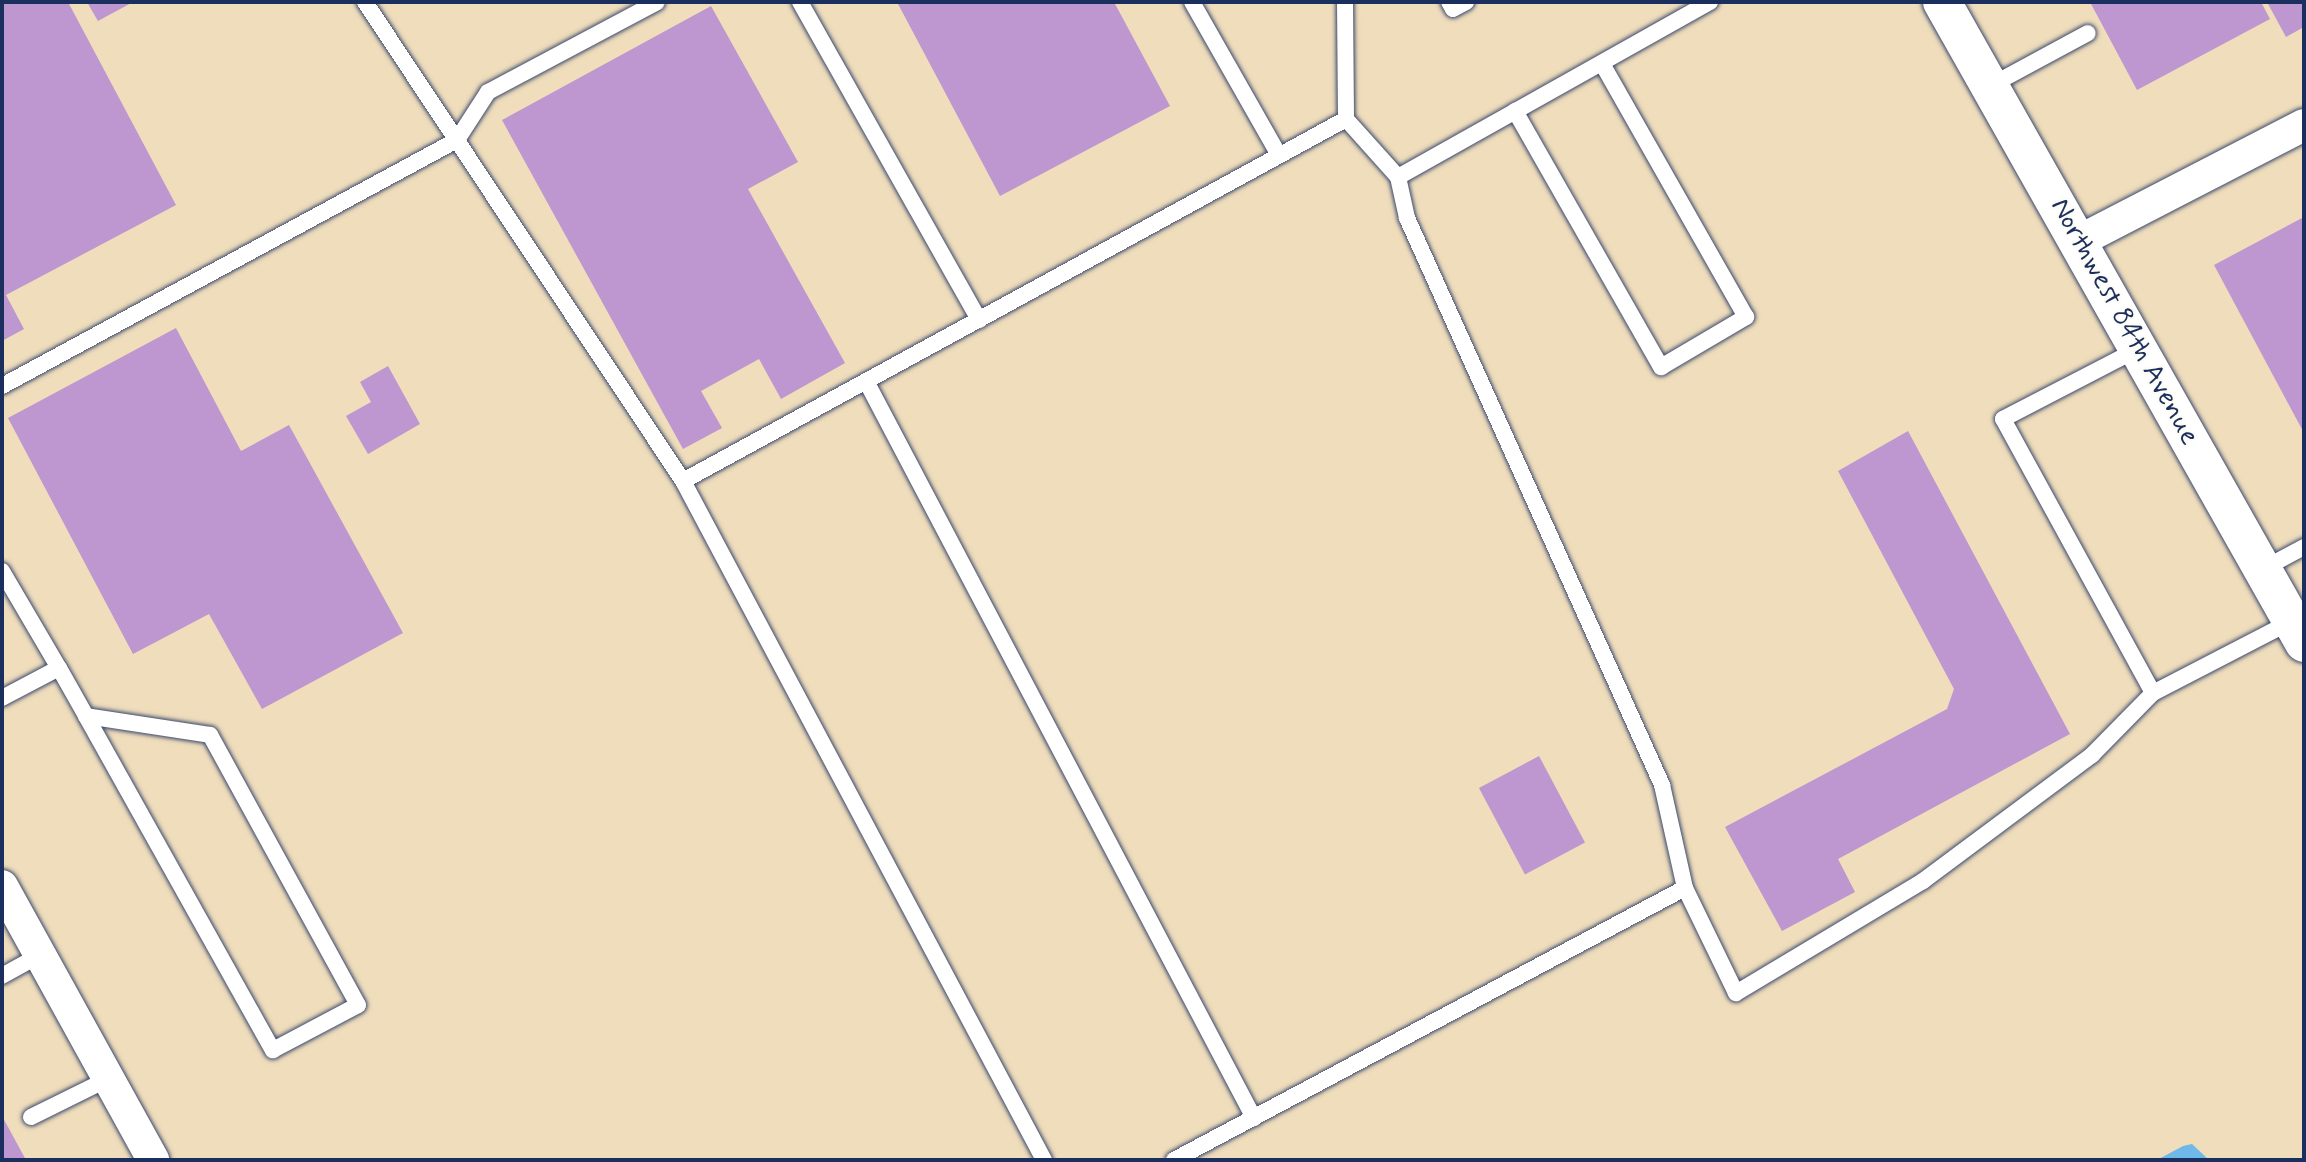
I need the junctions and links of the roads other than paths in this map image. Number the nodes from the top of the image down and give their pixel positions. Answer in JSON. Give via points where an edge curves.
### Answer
{"nodes":[{"id":1,"x":365,"y":2,"type":"edge"},
{"id":2,"x":657,"y":2,"type":"edge"},
{"id":3,"x":800,"y":2,"type":"edge"},
{"id":4,"x":1192,"y":2,"type":"edge"},
{"id":5,"x":1345,"y":2,"type":"edge"},
{"id":6,"x":1448,"y":2,"type":"edge"},
{"id":7,"x":1466,"y":2,"type":"edge"},
{"id":8,"x":1710,"y":2,"type":"edge"},
{"id":9,"x":1942,"y":2,"type":"edge"},
{"id":10,"x":2088,"y":33,"type":"dead end"},
{"id":11,"x":1602,"y":63,"type":"junction"},
{"id":12,"x":1990,"y":86,"type":"junction"},
{"id":13,"x":1515,"y":111,"type":"junction"},
{"id":14,"x":1346,"y":119,"type":"junction"},
{"id":15,"x":2304,"y":125,"type":"edge"},
{"id":16,"x":457,"y":140,"type":"junction"},
{"id":17,"x":1279,"y":155,"type":"junction"},
{"id":18,"x":1398,"y":177,"type":"junction"},
{"id":19,"x":2079,"y":241,"type":"junction"},
{"id":20,"x":979,"y":320,"type":"junction"},
{"id":21,"x":2138,"y":349,"type":"junction"},
{"id":22,"x":866,"y":381,"type":"junction"},
{"id":23,"x":2,"y":386,"type":"edge"},
{"id":24,"x":683,"y":481,"type":"junction"},
{"id":25,"x":2304,"y":547,"type":"edge"},
{"id":26,"x":2263,"y":569,"type":"junction"},
{"id":27,"x":2,"y":571,"type":"edge"},
{"id":28,"x":2298,"y":632,"type":"edge"},
{"id":29,"x":59,"y":668,"type":"junction"},
{"id":30,"x":2153,"y":693,"type":"junction"},
{"id":31,"x":2,"y":698,"type":"edge"},
{"id":32,"x":86,"y":716,"type":"junction"},
{"id":33,"x":2,"y":887,"type":"edge"},
{"id":34,"x":1685,"y":888,"type":"junction"},
{"id":35,"x":40,"y":955,"type":"junction"},
{"id":36,"x":2,"y":976,"type":"edge"},
{"id":37,"x":108,"y":1079,"type":"junction"},
{"id":38,"x":31,"y":1117,"type":"dead end"},
{"id":39,"x":1254,"y":1118,"type":"junction"},
{"id":40,"x":153,"y":1160,"type":"edge"},
{"id":41,"x":1044,"y":1160,"type":"edge"},
{"id":42,"x":1174,"y":1160,"type":"edge"}],
"edges":[{"from":1,"to":16,"type":"lane"},
{"from":2,"to":16,"type":"lane","via":[[488,92]]},
{"from":3,"to":20,"type":"lane"},
{"from":4,"to":17,"type":"lane"},
{"from":5,"to":14,"type":"lane"},
{"from":6,"to":7,"type":"lane","via":[[1453,9]]},
{"from":8,"to":11,"type":"lane"},
{"from":9,"to":12,"type":"street","name":"Northwest 84th Avenue"},
{"from":10,"to":12,"type":"lane"},
{"from":11,"to":13,"type":"lane"},
{"from":11,"to":13,"type":"lane","via":[[1746,317],[1661,366]]},
{"from":12,"to":19,"type":"street","name":"Northwest 84th Avenue"},
{"from":13,"to":18,"type":"lane"},
{"from":14,"to":17,"type":"lane"},
{"from":14,"to":18,"type":"lane"},
{"from":15,"to":19,"type":"street"},
{"from":16,"to":23,"type":"lane"},
{"from":16,"to":24,"type":"lane"},
{"from":17,"to":20,"type":"lane"},
{"from":18,"to":34,"type":"lane","via":[[1407,218],[1662,785]]},
{"from":19,"to":21,"type":"street","name":"Northwest 84th Avenue"},
{"from":20,"to":22,"type":"lane"},
{"from":21,"to":26,"type":"street","name":"Northwest 84th Avenue"},
{"from":21,"to":30,"type":"lane","via":[[2003,419]]},
{"from":22,"to":24,"type":"lane"},
{"from":22,"to":39,"type":"lane"},
{"from":24,"to":41,"type":"lane"},
{"from":25,"to":26,"type":"lane"},
{"from":26,"to":28,"type":"street","name":"Northwest 84th Avenue"},
{"from":27,"to":29,"type":"lane"},
{"from":28,"to":30,"type":"lane"},
{"from":29,"to":31,"type":"lane"},
{"from":29,"to":32,"type":"lane"},
{"from":30,"to":34,"type":"lane","via":[[2092,755],[1923,881],[1736,993]]},
{"from":32,"to":32,"type":"lane","via":[[273,1050],[358,1005],[210,735]]},
{"from":33,"to":35,"type":"street"},
{"from":34,"to":39,"type":"lane"},
{"from":35,"to":36,"type":"lane"},
{"from":35,"to":37,"type":"street"},
{"from":37,"to":38,"type":"lane"},
{"from":37,"to":40,"type":"street"},
{"from":39,"to":42,"type":"lane"}]}
